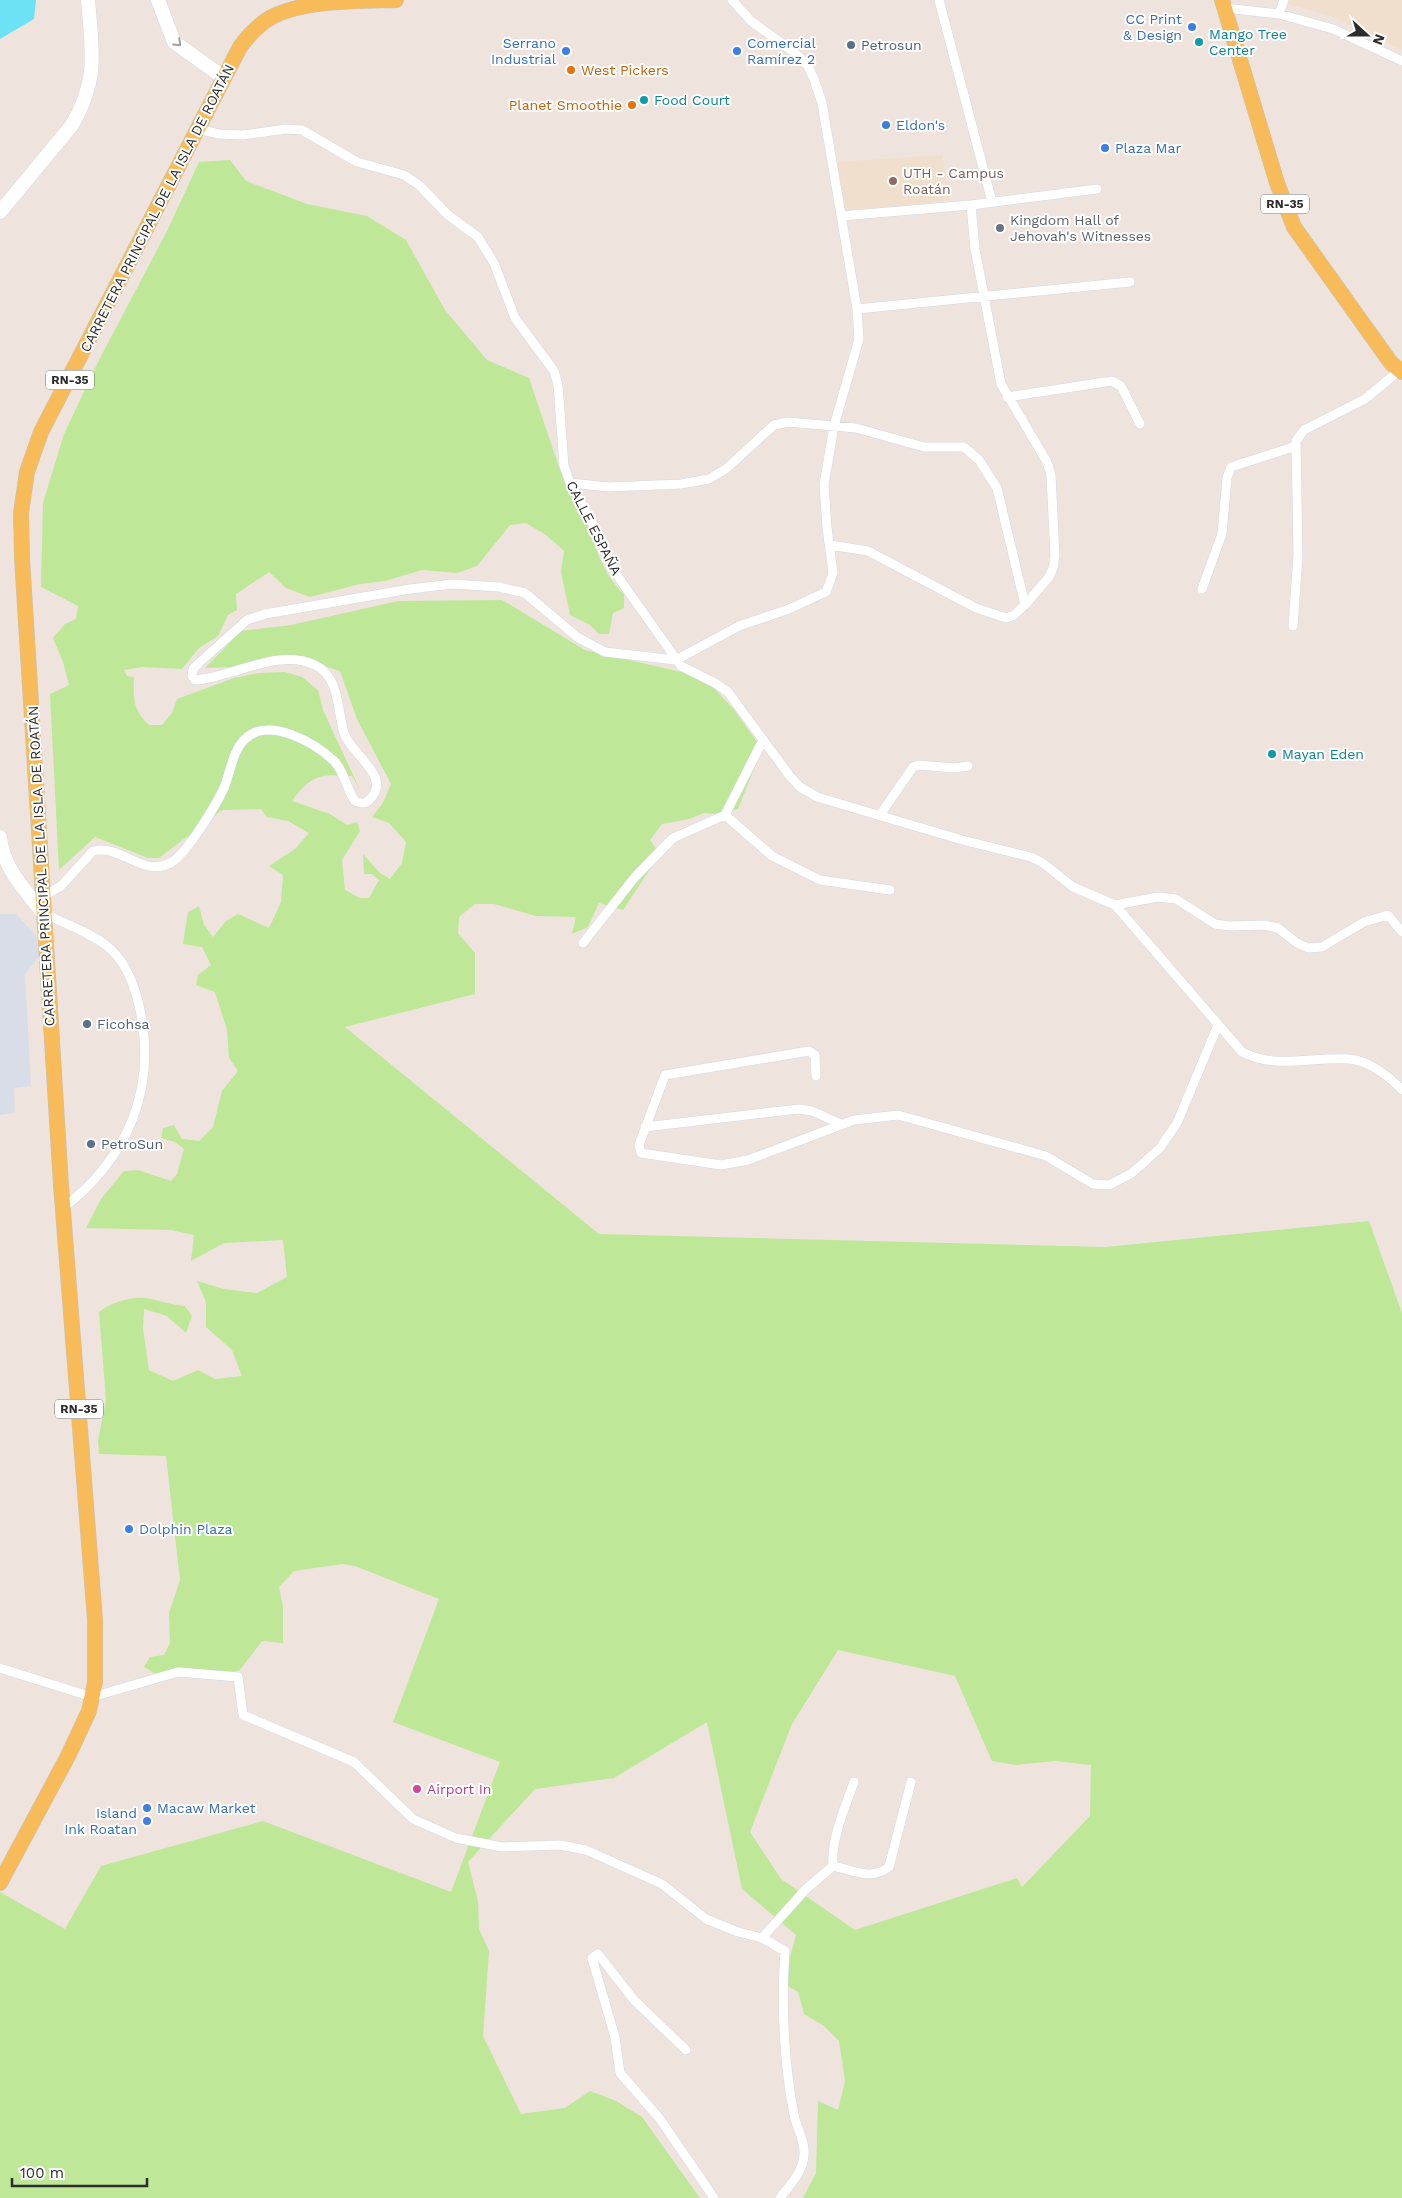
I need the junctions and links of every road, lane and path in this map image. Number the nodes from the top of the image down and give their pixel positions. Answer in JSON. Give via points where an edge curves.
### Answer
{"nodes":[{"id":1,"x":88,"y":0,"type":"edge"},
{"id":2,"x":158,"y":0,"type":"edge"},
{"id":3,"x":396,"y":0,"type":"edge"},
{"id":4,"x":732,"y":0,"type":"edge"},
{"id":5,"x":939,"y":0,"type":"edge"},
{"id":6,"x":1284,"y":0,"type":"edge"},
{"id":7,"x":1223,"y":4,"type":"edge"},
{"id":8,"x":1279,"y":14,"type":"junction"},
{"id":9,"x":1402,"y":61,"type":"edge"},
{"id":10,"x":223,"y":77,"type":"junction"},
{"id":11,"x":197,"y":129,"type":"junction"},
{"id":12,"x":1097,"y":189,"type":"dead end"},
{"id":13,"x":992,"y":202,"type":"junction"},
{"id":14,"x":970,"y":205,"type":"junction"},
{"id":15,"x":0,"y":212,"type":"edge"},
{"id":16,"x":841,"y":216,"type":"junction"},
{"id":17,"x":1130,"y":282,"type":"dead end"},
{"id":18,"x":986,"y":297,"type":"junction"},
{"id":19,"x":857,"y":309,"type":"junction"},
{"id":20,"x":1401,"y":371,"type":"edge"},
{"id":21,"x":1007,"y":397,"type":"junction"},
{"id":22,"x":1140,"y":424,"type":"dead end"},
{"id":23,"x":834,"y":426,"type":"junction"},
{"id":24,"x":1296,"y":446,"type":"junction"},
{"id":25,"x":570,"y":483,"type":"junction"},
{"id":26,"x":830,"y":545,"type":"junction"},
{"id":27,"x":1202,"y":589,"type":"dead end"},
{"id":28,"x":1025,"y":605,"type":"junction"},
{"id":29,"x":1293,"y":626,"type":"dead end"},
{"id":30,"x":676,"y":660,"type":"junction"},
{"id":31,"x":763,"y":740,"type":"junction"},
{"id":32,"x":968,"y":766,"type":"dead end"},
{"id":33,"x":725,"y":815,"type":"junction"},
{"id":34,"x":880,"y":815,"type":"junction"},
{"id":35,"x":0,"y":837,"type":"edge"},
{"id":36,"x":890,"y":890,"type":"dead end"},
{"id":37,"x":44,"y":896,"type":"junction"},
{"id":38,"x":1115,"y":904,"type":"junction"},
{"id":39,"x":43,"y":913,"type":"junction"},
{"id":40,"x":1402,"y":932,"type":"edge"},
{"id":41,"x":583,"y":943,"type":"dead end"},
{"id":42,"x":1218,"y":1025,"type":"junction"},
{"id":43,"x":816,"y":1076,"type":"dead end"},
{"id":44,"x":1402,"y":1090,"type":"edge"},
{"id":45,"x":841,"y":1124,"type":"junction"},
{"id":46,"x":645,"y":1127,"type":"junction"},
{"id":47,"x":62,"y":1209,"type":"junction"},
{"id":48,"x":0,"y":1668,"type":"edge"},
{"id":49,"x":92,"y":1697,"type":"junction"},
{"id":50,"x":854,"y":1782,"type":"dead end"},
{"id":51,"x":911,"y":1782,"type":"dead end"},
{"id":52,"x":833,"y":1866,"type":"junction"},
{"id":53,"x":0,"y":1883,"type":"edge"},
{"id":54,"x":762,"y":1938,"type":"junction"},
{"id":55,"x":686,"y":2050,"type":"dead end"},
{"id":56,"x":714,"y":2198,"type":"edge"},
{"id":57,"x":780,"y":2198,"type":"edge"}],
"edges":[{"from":1,"to":15,"type":"street","via":[[93,68],[81,109],[72,125]]},
{"from":2,"to":10,"type":"street","one_way":true,"via":[[174,42]]},
{"from":3,"to":10,"type":"main road","name":"CARRETERA PRINCIPAL DE LA ISLA DE ROATÁN","number":"RN-35","via":[[339,2],[287,11],[270,18],[240,47]]},
{"from":4,"to":16,"type":"street","via":[[751,21],[808,66],[822,103]]},
{"from":5,"to":13,"type":"street"},
{"from":6,"to":8,"type":"street"},
{"from":7,"to":8,"type":"street"},
{"from":7,"to":20,"type":"main road","number":"RN-35","via":[[1277,183],[1294,227],[1391,363]]},
{"from":8,"to":9,"type":"street","via":[[1333,29]]},
{"from":10,"to":11,"type":"main road","name":"CARRETERA PRINCIPAL DE LA ISLA DE ROATÁN","number":"RN-35"},
{"from":11,"to":25,"type":"street","name":"CALLE ESPAÑA","via":[[235,135],[302,130],[358,162],[404,175],[478,237],[494,263],[515,318],[554,372],[558,385],[564,466]]},
{"from":11,"to":37,"type":"main road","name":"CARRETERA PRINCIPAL DE LA ISLA DE ROATÁN","number":"RN-35","via":[[41,432],[27,472],[21,513],[22,558]]},
{"from":12,"to":13,"type":"street"},
{"from":13,"to":14,"type":"street"},
{"from":14,"to":16,"type":"street"},
{"from":14,"to":18,"type":"street","via":[[975,249]]},
{"from":16,"to":19,"type":"street"},
{"from":17,"to":18,"type":"street"},
{"from":18,"to":19,"type":"street"},
{"from":18,"to":21,"type":"street","via":[[1001,384]]},
{"from":19,"to":23,"type":"street","via":[[858,348]]},
{"from":20,"to":24,"type":"street","via":[[1365,399],[1304,430]]},
{"from":21,"to":22,"type":"street","via":[[1112,381],[1121,386]]},
{"from":21,"to":28,"type":"street","via":[[1047,462],[1051,476],[1054,568]]},
{"from":23,"to":25,"type":"street","via":[[788,422],[774,425],[709,479],[681,484],[609,487]]},
{"from":23,"to":26,"type":"street","via":[[824,485]]},
{"from":23,"to":28,"type":"street","via":[[873,432],[924,447],[964,447],[972,452],[999,493]]},
{"from":24,"to":27,"type":"street","via":[[1231,467],[1222,534]]},
{"from":24,"to":29,"type":"street","via":[[1298,555]]},
{"from":25,"to":30,"type":"street","name":"CALLE ESPAÑA","via":[[601,539],[614,571]]},
{"from":26,"to":28,"type":"street","via":[[868,551],[976,608],[1006,618]]},
{"from":26,"to":30,"type":"street","via":[[834,573],[826,592],[739,626]]},
{"from":30,"to":31,"type":"street","via":[[687,671],[728,692]]},
{"from":30,"to":37,"type":"street","via":[[605,652],[577,638],[525,593],[500,587],[452,584],[410,589],[265,614],[247,620],[199,662],[192,676],[195,680],[204,680],[277,661],[314,664],[326,673],[334,686],[346,740],[375,776],[378,785],[373,796],[360,804],[355,801],[340,768],[311,744],[289,733],[254,734],[244,740],[210,813],[173,862],[160,868],[148,868],[109,850],[93,851],[61,886]]},
{"from":31,"to":33,"type":"street"},
{"from":31,"to":34,"type":"street","via":[[800,787],[818,797]]},
{"from":32,"to":34,"type":"street","via":[[918,765]]},
{"from":33,"to":36,"type":"street","via":[[772,856],[820,880]]},
{"from":33,"to":41,"type":"street","via":[[673,838],[635,877]]},
{"from":34,"to":38,"type":"street","via":[[1031,857],[1072,887]]},
{"from":35,"to":39,"type":"street","via":[[1,852]]},
{"from":37,"to":39,"type":"main road","name":"CARRETERA PRINCIPAL DE LA ISLA DE ROATÁN","number":"RN-35"},
{"from":38,"to":40,"type":"street","via":[[1158,897],[1176,899],[1215,924],[1278,928],[1308,948],[1322,947],[1364,922],[1388,915]]},
{"from":38,"to":42,"type":"street"},
{"from":39,"to":47,"type":"main road","name":"CARRETERA PRINCIPAL DE LA ISLA DE ROATÁN","number":"RN-35"},
{"from":39,"to":47,"type":"street","via":[[88,934],[114,953],[125,966],[136,989],[146,1034],[144,1079],[133,1123],[86,1190]]},
{"from":42,"to":44,"type":"street","via":[[1242,1052],[1253,1058],[1284,1062],[1350,1058],[1380,1072]]},
{"from":42,"to":45,"type":"street","via":[[1177,1123],[1160,1148],[1132,1174],[1109,1185],[1093,1184],[1046,1156],[898,1115]]},
{"from":43,"to":46,"type":"street","via":[[816,1055],[809,1051],[665,1075]]},
{"from":45,"to":46,"type":"street","via":[[812,1111],[798,1109]]},
{"from":45,"to":46,"type":"street","via":[[748,1160],[720,1165],[642,1153],[639,1145]]},
{"from":47,"to":49,"type":"main road","name":"CARRETERA PRINCIPAL DE LA ISLA DE ROATÁN","number":"RN-35","via":[[95,1620]]},
{"from":48,"to":49,"type":"street"},
{"from":49,"to":53,"type":"main road","name":"CARRETERA PRINCIPAL DE LA ISLA DE ROATÁN","number":"RN-35","via":[[68,1756]]},
{"from":49,"to":54,"type":"street","via":[[178,1672],[238,1677],[243,1715],[354,1762],[413,1819],[456,1838],[502,1847],[560,1845],[586,1850],[662,1884],[706,1919]]},
{"from":50,"to":52,"type":"street","via":[[839,1826]]},
{"from":51,"to":52,"type":"street","via":[[890,1867],[881,1874],[870,1876]]},
{"from":52,"to":54,"type":"street","via":[[806,1889]]},
{"from":54,"to":57,"type":"street","via":[[785,1950],[782,1988],[788,2068],[794,2117],[803,2137],[804,2156],[798,2175]]},
{"from":55,"to":56,"type":"street","via":[[634,2000],[598,1954],[592,1958],[615,2036],[620,2073],[660,2119]]}]}
